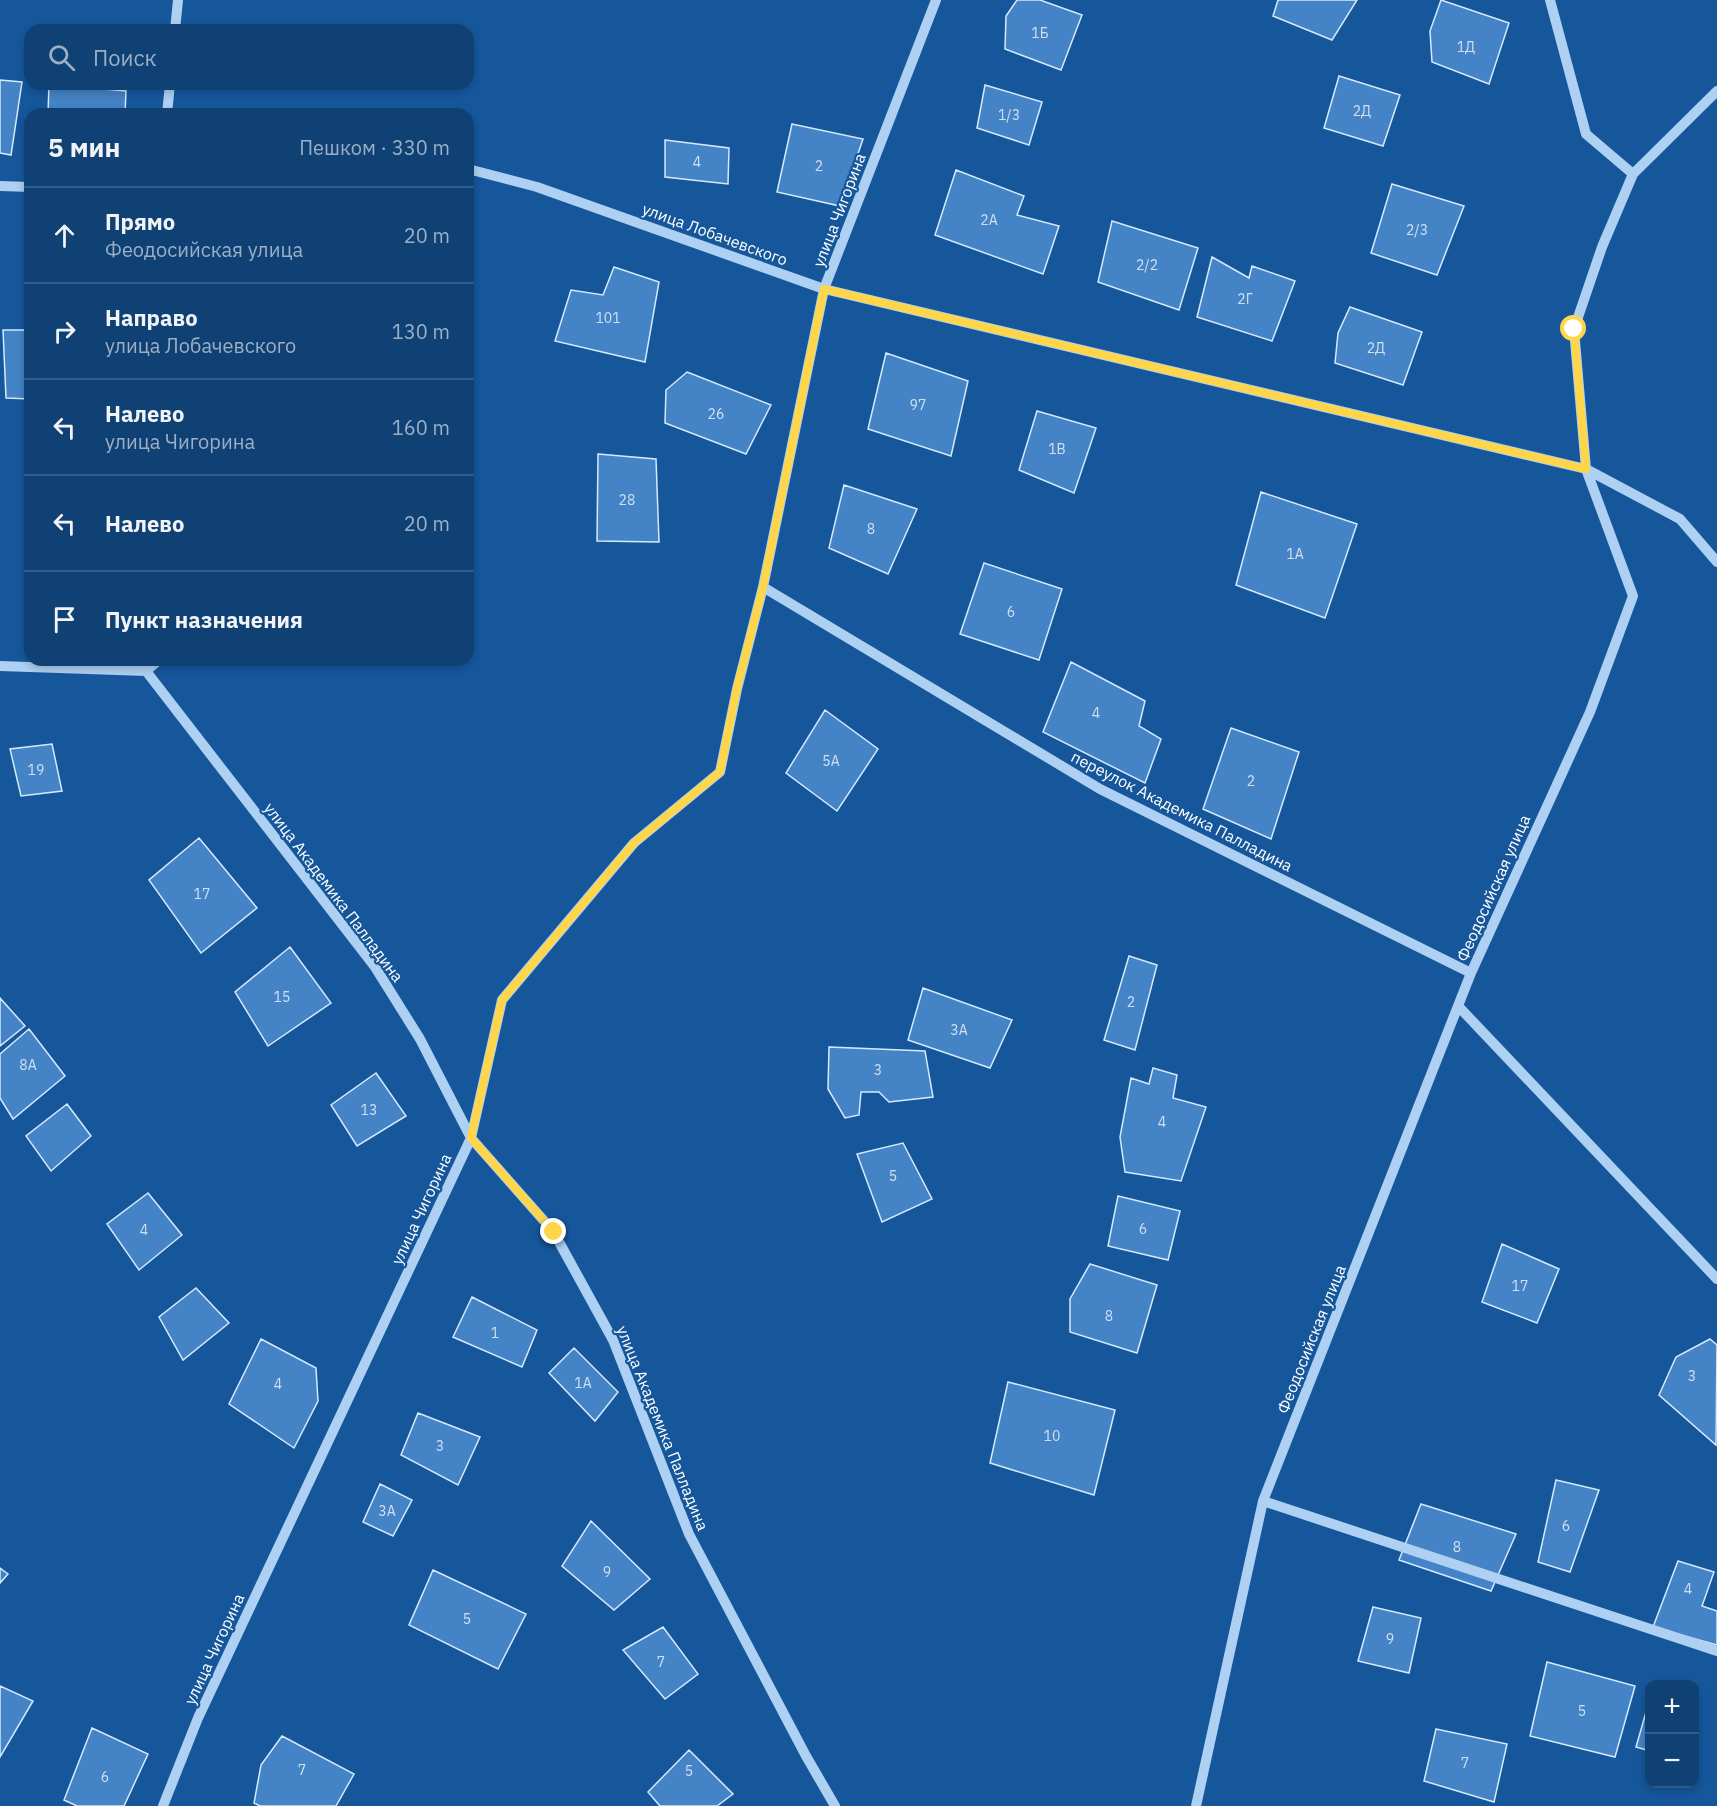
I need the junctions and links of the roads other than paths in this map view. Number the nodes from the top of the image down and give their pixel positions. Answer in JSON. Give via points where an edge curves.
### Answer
{"nodes":[{"id":1,"x":178,"y":0,"type":"edge"},
{"id":2,"x":936,"y":0,"type":"edge"},
{"id":3,"x":1550,"y":0,"type":"edge"},
{"id":4,"x":176,"y":24,"type":"edge"},
{"id":5,"x":169,"y":90,"type":"edge"},
{"id":6,"x":1717,"y":91,"type":"edge"},
{"id":7,"x":168,"y":108,"type":"edge"},
{"id":8,"x":474,"y":171,"type":"edge"},
{"id":9,"x":1633,"y":174,"type":"junction"},
{"id":10,"x":0,"y":186,"type":"edge"},
{"id":11,"x":24,"y":187,"type":"edge"},
{"id":12,"x":824,"y":289,"type":"junction"},
{"id":13,"x":1586,"y":469,"type":"junction"},
{"id":14,"x":1717,"y":562,"type":"edge"},
{"id":15,"x":763,"y":587,"type":"junction"},
{"id":16,"x":0,"y":666,"type":"edge"},
{"id":17,"x":152,"y":666,"type":"edge"},
{"id":18,"x":146,"y":671,"type":"junction"},
{"id":19,"x":1472,"y":973,"type":"junction"},
{"id":20,"x":1460,"y":1007,"type":"junction"},
{"id":21,"x":471,"y":1138,"type":"junction"},
{"id":22,"x":1717,"y":1279,"type":"edge"},
{"id":23,"x":1263,"y":1501,"type":"junction"},
{"id":24,"x":1717,"y":1651,"type":"edge"},
{"id":25,"x":163,"y":1806,"type":"edge"},
{"id":26,"x":835,"y":1806,"type":"edge"},
{"id":27,"x":1196,"y":1806,"type":"edge"}],
"edges":[{"from":1,"to":4,"type":"street"},
{"from":2,"to":12,"type":"street","name":"улица Чигорина"},
{"from":3,"to":9,"type":"street","via":[[1586,134]]},
{"from":5,"to":7,"type":"street"},
{"from":6,"to":9,"type":"street"},
{"from":8,"to":12,"type":"street","name":"улица Лобачевского","via":[[537,187]]},
{"from":9,"to":13,"type":"street","name":"Феодосийская улица","via":[[1602,247],[1574,329]]},
{"from":10,"to":11,"type":"street"},
{"from":12,"to":13,"type":"street","name":"улица Лобачевского"},
{"from":12,"to":15,"type":"street","name":"улица Чигорина"},
{"from":13,"to":14,"type":"street","name":"улица Лобачевского","via":[[1680,519]]},
{"from":13,"to":19,"type":"street","name":"Феодосийская улица","via":[[1633,596],[1590,712]]},
{"from":15,"to":19,"type":"street","name":"переулок Академика Палладина","via":[[1101,789]]},
{"from":15,"to":21,"type":"street","name":"улица Чигорина","via":[[720,772],[634,843],[502,1000]]},
{"from":16,"to":18,"type":"street"},
{"from":17,"to":18,"type":"street"},
{"from":18,"to":21,"type":"street","name":"улица Академика Палладина","via":[[375,967],[420,1039]]},
{"from":19,"to":20,"type":"street","name":"Феодосийская улица"},
{"from":20,"to":22,"type":"street"},
{"from":20,"to":23,"type":"street","name":"Феодосийская улица"},
{"from":21,"to":25,"type":"street","name":"улица Чигорина","via":[[198,1718]]},
{"from":21,"to":26,"type":"street","name":"улица Академика Палладина","via":[[554,1232],[608,1330],[689,1534]]},
{"from":23,"to":24,"type":"street"},
{"from":23,"to":27,"type":"street","name":"Феодосийская улица"}]}
